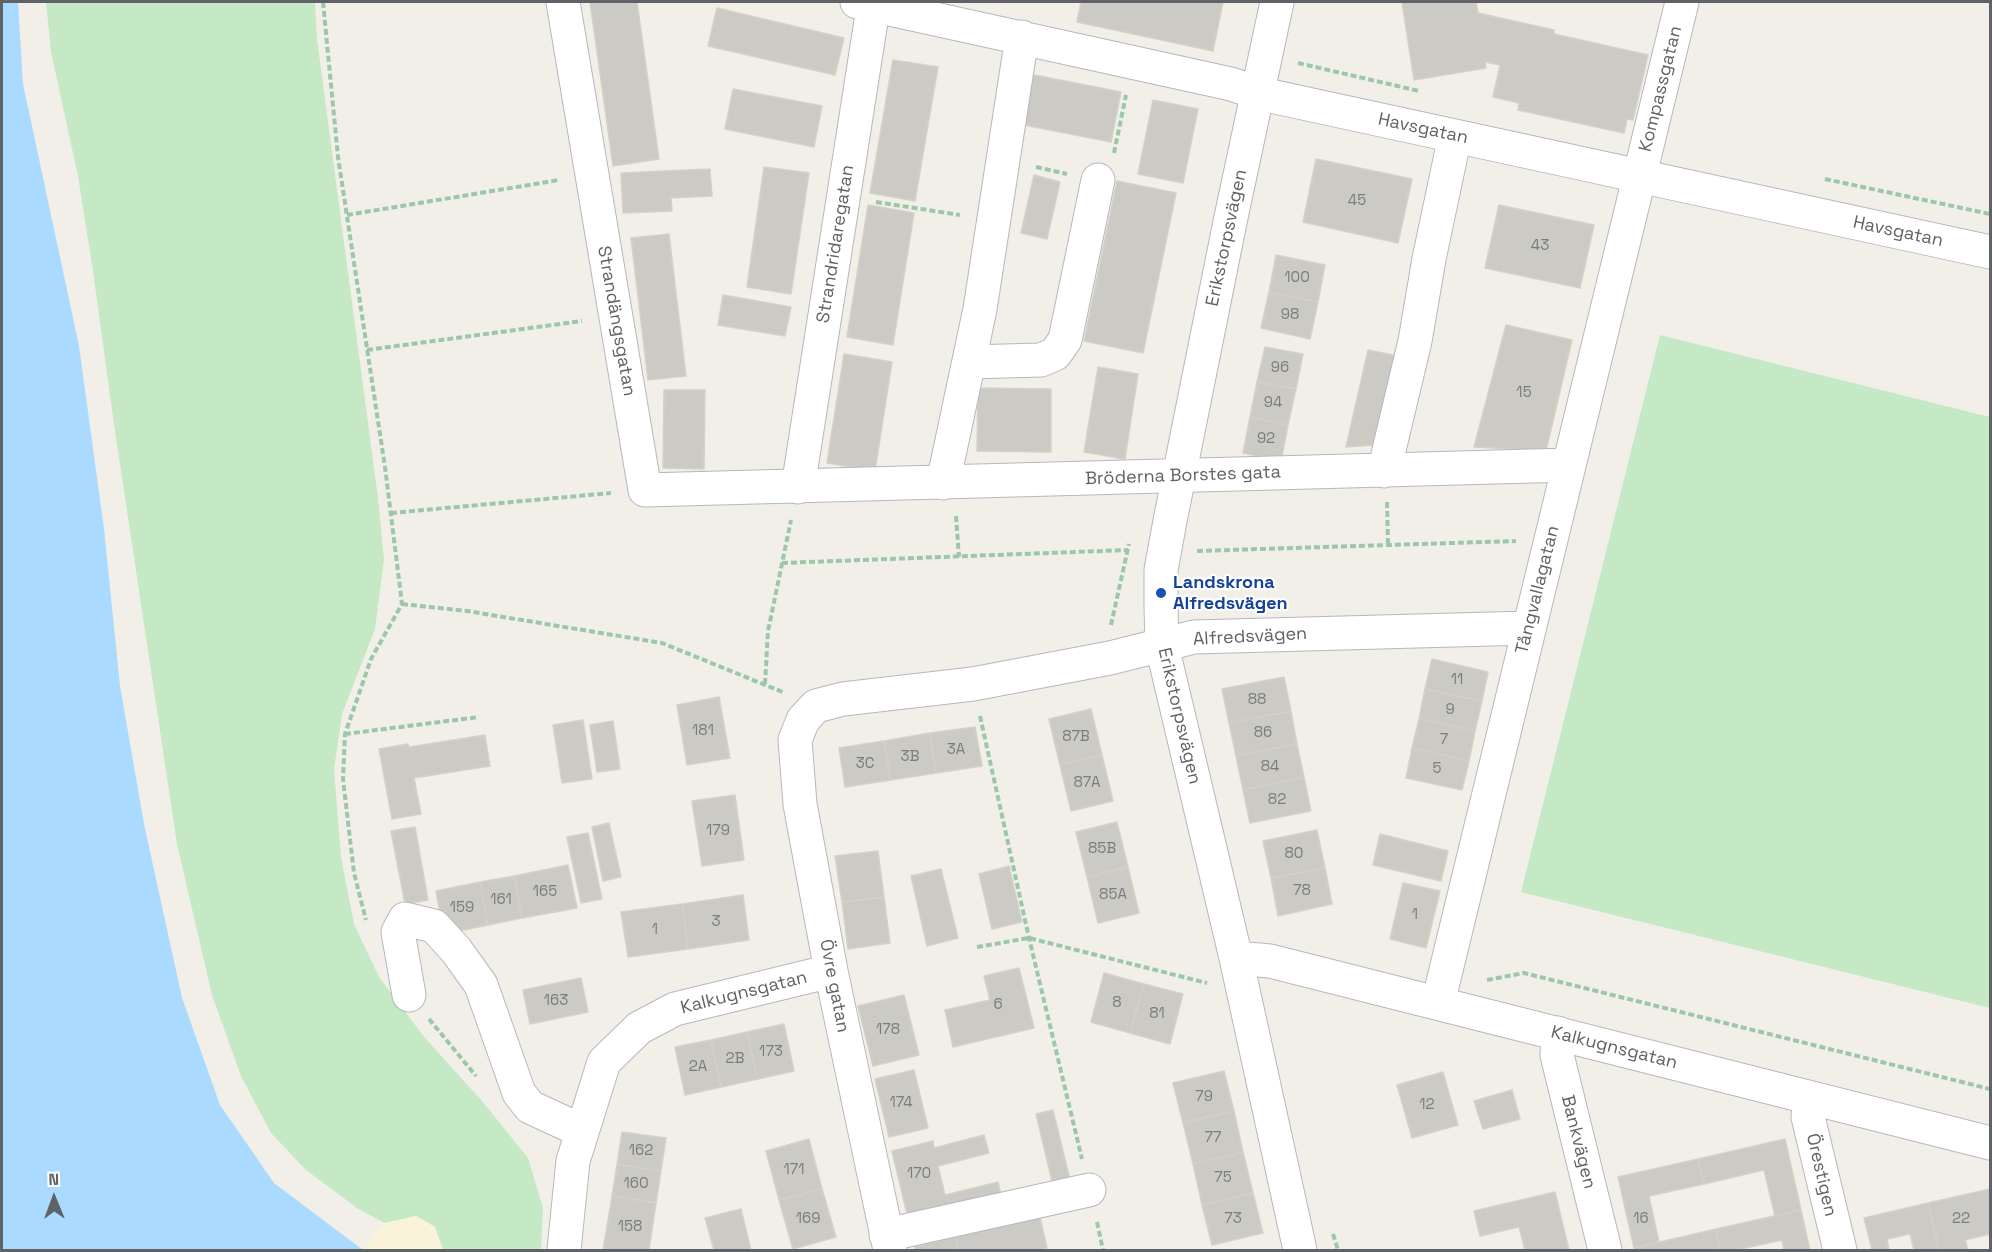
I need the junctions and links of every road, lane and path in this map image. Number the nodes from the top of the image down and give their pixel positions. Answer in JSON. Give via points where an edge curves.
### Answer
{"nodes":[{"id":1,"x":322,"y":2,"type":"edge"},
{"id":2,"x":563,"y":2,"type":"edge"},
{"id":3,"x":1277,"y":2,"type":"edge"},
{"id":4,"x":1682,"y":2,"type":"edge"},
{"id":5,"x":868,"y":3,"type":"edge"},
{"id":6,"x":1022,"y":37,"type":"junction"},
{"id":7,"x":1127,"y":92,"type":"dead end"},
{"id":8,"x":1257,"y":93,"type":"junction"},
{"id":9,"x":1455,"y":136,"type":"junction"},
{"id":10,"x":1003,"y":159,"type":"junction"},
{"id":11,"x":592,"y":175,"type":"junction"},
{"id":12,"x":1639,"y":176,"type":"junction"},
{"id":13,"x":1098,"y":180,"type":"junction"},
{"id":14,"x":843,"y":196,"type":"junction"},
{"id":15,"x":347,"y":215,"type":"junction"},
{"id":16,"x":994,"y":220,"type":"junction"},
{"id":17,"x":1990,"y":252,"type":"edge"},
{"id":18,"x":616,"y":317,"type":"junction"},
{"id":19,"x":367,"y":350,"type":"junction"},
{"id":20,"x":969,"y":362,"type":"junction"},
{"id":21,"x":1569,"y":465,"type":"junction"},
{"id":22,"x":1179,"y":476,"type":"junction"},
{"id":23,"x":1385,"y":484,"type":"junction"},
{"id":24,"x":798,"y":487,"type":"junction"},
{"id":25,"x":645,"y":489,"type":"junction"},
{"id":26,"x":950,"y":497,"type":"junction"},
{"id":27,"x":391,"y":513,"type":"junction"},
{"id":28,"x":1198,"y":541,"type":"dead end"},
{"id":29,"x":1524,"y":541,"type":"dead end"},
{"id":30,"x":1388,"y":545,"type":"junction"},
{"id":31,"x":1128,"y":550,"type":"dead end"},
{"id":32,"x":1196,"y":551,"type":"junction"},
{"id":33,"x":959,"y":557,"type":"junction"},
{"id":34,"x":1194,"y":560,"type":"dead end"},
{"id":35,"x":782,"y":563,"type":"junction"},
{"id":36,"x":1529,"y":628,"type":"junction"},
{"id":37,"x":1162,"y":646,"type":"junction"},
{"id":38,"x":765,"y":684,"type":"junction"},
{"id":39,"x":973,"y":684,"type":"junction"},
{"id":40,"x":809,"y":713,"type":"junction"},
{"id":41,"x":479,"y":717,"type":"dead end"},
{"id":42,"x":345,"y":734,"type":"dead end"},
{"id":43,"x":1029,"y":938,"type":"junction"},
{"id":44,"x":977,"y":947,"type":"dead end"},
{"id":45,"x":1236,"y":958,"type":"junction"},
{"id":46,"x":831,"y":971,"type":"junction"},
{"id":47,"x":1441,"y":988,"type":"junction"},
{"id":48,"x":1242,"y":992,"type":"junction"},
{"id":49,"x":409,"y":995,"type":"dead end"},
{"id":50,"x":1558,"y":1033,"type":"junction"},
{"id":51,"x":1990,"y":1089,"type":"edge"},
{"id":52,"x":1810,"y":1099,"type":"junction"},
{"id":53,"x":582,"y":1131,"type":"junction"},
{"id":54,"x":1990,"y":1143,"type":"edge"},
{"id":55,"x":1089,"y":1190,"type":"junction"},
{"id":56,"x":1332,"y":1229,"type":"dead end"},
{"id":57,"x":887,"y":1246,"type":"edge"},
{"id":58,"x":564,"y":1251,"type":"edge"},
{"id":59,"x":1103,"y":1251,"type":"edge"},
{"id":60,"x":1300,"y":1251,"type":"edge"},
{"id":61,"x":1338,"y":1251,"type":"edge"},
{"id":62,"x":1605,"y":1251,"type":"edge"},
{"id":63,"x":1840,"y":1251,"type":"edge"}],
"edges":[{"from":1,"to":15,"type":"path"},
{"from":2,"to":11,"type":"street","name":"Strandängsgatan"},
{"from":3,"to":8,"type":"street","name":"Erikstorpsvägen"},
{"from":4,"to":12,"type":"street","name":"Kompassgatan"},
{"from":5,"to":6,"type":"street","name":"Havsgatan"},
{"from":5,"to":14,"type":"street","name":"Strandridaregatan"},
{"from":6,"to":8,"type":"street","name":"Havsgatan"},
{"from":6,"to":10,"type":"street"},
{"from":7,"to":13,"type":"path","via":[[1108,183]]},
{"from":8,"to":9,"type":"street","name":"Havsgatan"},
{"from":8,"to":22,"type":"street","name":"Erikstorpsvägen"},
{"from":9,"to":12,"type":"street","name":"Havsgatan"},
{"from":9,"to":23,"type":"street"},
{"from":10,"to":13,"type":"path"},
{"from":10,"to":16,"type":"street"},
{"from":11,"to":15,"type":"path"},
{"from":11,"to":18,"type":"street","name":"Strandängsgatan"},
{"from":12,"to":17,"type":"street","name":"Havsgatan"},
{"from":12,"to":21,"type":"street","name":"Tångvallagatan"},
{"from":13,"to":20,"type":"street","via":[[1065,340],[1055,354],[1041,360]]},
{"from":14,"to":16,"type":"path"},
{"from":14,"to":24,"type":"street","name":"Strandridaregatan"},
{"from":15,"to":19,"type":"path"},
{"from":16,"to":20,"type":"street"},
{"from":18,"to":19,"type":"path"},
{"from":18,"to":25,"type":"street","name":"Strandängsgatan"},
{"from":19,"to":27,"type":"path"},
{"from":20,"to":26,"type":"street"},
{"from":21,"to":23,"type":"street","name":"Bröderna Borstes gata"},
{"from":21,"to":36,"type":"street","name":"Tångvallagatan"},
{"from":22,"to":23,"type":"street","name":"Bröderna Borstes gata"},
{"from":22,"to":26,"type":"street","name":"Bröderna Borstes gata"},
{"from":22,"to":37,"type":"street","name":"Erikstorpsvägen","via":[[1161,570]]},
{"from":23,"to":30,"type":"path"},
{"from":24,"to":25,"type":"street"},
{"from":24,"to":26,"type":"street","name":"Bröderna Borstes gata"},
{"from":24,"to":35,"type":"path"},
{"from":25,"to":27,"type":"path"},
{"from":26,"to":33,"type":"path"},
{"from":27,"to":38,"type":"path","via":[[402,604],[662,643]]},
{"from":28,"to":32,"type":"path"},
{"from":29,"to":30,"type":"path"},
{"from":30,"to":32,"type":"path"},
{"from":31,"to":33,"type":"path"},
{"from":32,"to":34,"type":"path"},
{"from":33,"to":35,"type":"path"},
{"from":35,"to":38,"type":"path","via":[[768,631]]},
{"from":36,"to":37,"type":"street","name":"Alfredsvägen","via":[[1210,636]]},
{"from":36,"to":47,"type":"street","name":"Tångvallagatan"},
{"from":37,"to":39,"type":"street","name":"Alfredsvägen"},
{"from":37,"to":45,"type":"street","name":"Erikstorpsvägen"},
{"from":38,"to":40,"type":"path"},
{"from":39,"to":40,"type":"street","name":"Alfredsvägen","via":[[843,699]]},
{"from":39,"to":43,"type":"path"},
{"from":40,"to":46,"type":"street","name":"Övre gatan","via":[[795,740],[800,804]]},
{"from":41,"to":42,"type":"path"},
{"from":43,"to":44,"type":"path"},
{"from":43,"to":48,"type":"path"},
{"from":43,"to":55,"type":"path"},
{"from":45,"to":47,"type":"street","name":"Kalkugnsgatan"},
{"from":45,"to":48,"type":"street","name":"Erikstorpsvägen"},
{"from":46,"to":53,"type":"street","name":"Kalkugnsgatan","via":[[675,1009],[639,1028],[604,1062]]},
{"from":46,"to":57,"type":"street","name":"Övre gatan"},
{"from":47,"to":50,"type":"street","name":"Kalkugnsgatan"},
{"from":47,"to":51,"type":"path","via":[[1524,973]]},
{"from":48,"to":60,"type":"street","name":"Erikstorpsvägen"},
{"from":49,"to":53,"type":"street","via":[[398,932],[405,919],[434,926],[481,985],[519,1093],[530,1107]]},
{"from":50,"to":52,"type":"street","name":"Kalkugnsgatan"},
{"from":50,"to":62,"type":"street","name":"Bankvägen","via":[[1557,1055]]},
{"from":52,"to":54,"type":"street","name":"Kalkugnsgatan"},
{"from":52,"to":63,"type":"street","name":"Örestigen","via":[[1808,1117]]},
{"from":53,"to":58,"type":"street","via":[[573,1161]]},
{"from":55,"to":57,"type":"street"},
{"from":55,"to":59,"type":"path"},
{"from":56,"to":61,"type":"path"}]}
